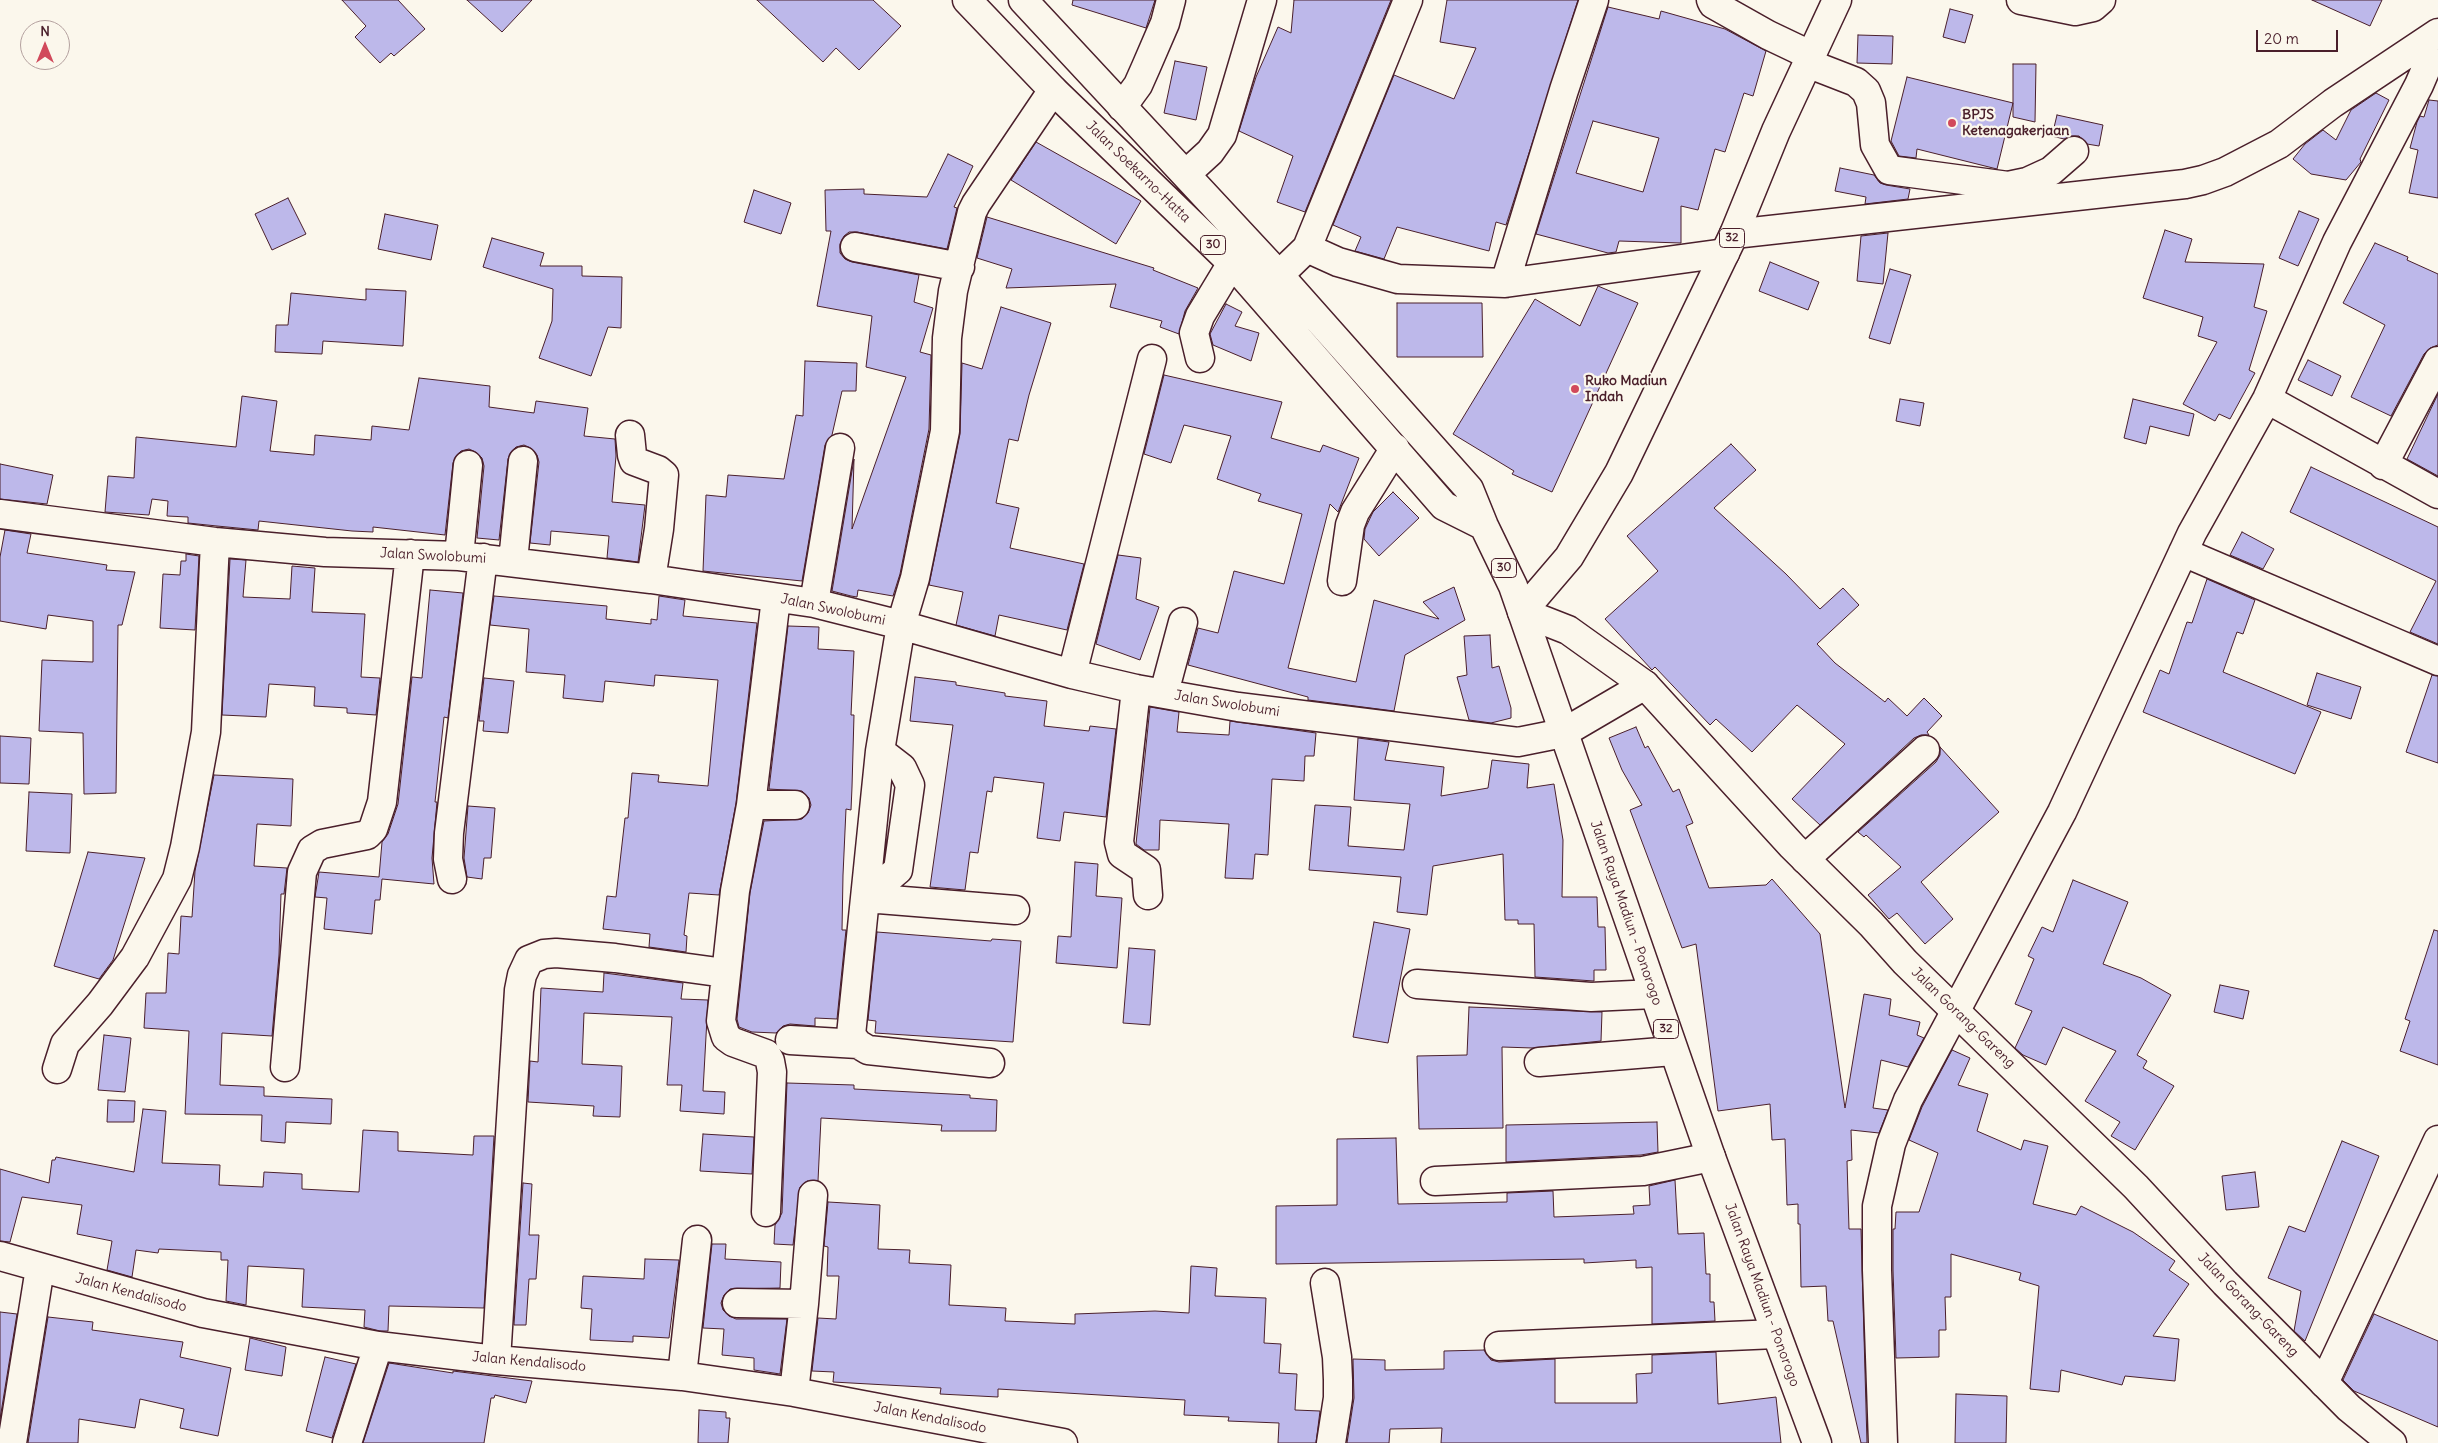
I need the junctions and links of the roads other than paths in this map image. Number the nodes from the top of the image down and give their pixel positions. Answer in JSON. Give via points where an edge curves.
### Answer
{"nodes":[{"id":1,"x":967,"y":0,"type":"edge"},
{"id":2,"x":1023,"y":0,"type":"edge"},
{"id":3,"x":1171,"y":0,"type":"edge"},
{"id":4,"x":1262,"y":0,"type":"edge"},
{"id":5,"x":1408,"y":0,"type":"edge"},
{"id":6,"x":1594,"y":0,"type":"edge"},
{"id":7,"x":1712,"y":0,"type":"edge"},
{"id":8,"x":1837,"y":0,"type":"edge"},
{"id":9,"x":2022,"y":0,"type":"edge"},
{"id":10,"x":2101,"y":0,"type":"edge"},
{"id":11,"x":2438,"y":33,"type":"edge"},
{"id":12,"x":2438,"y":41,"type":"edge"},
{"id":13,"x":1809,"y":59,"type":"junction"},
{"id":14,"x":2428,"y":88,"type":"edge"},
{"id":15,"x":1053,"y":90,"type":"junction"},
{"id":16,"x":1122,"y":107,"type":"junction"},
{"id":17,"x":2074,"y":151,"type":"dead end"},
{"id":18,"x":1186,"y":174,"type":"junction"},
{"id":19,"x":1730,"y":244,"type":"junction"},
{"id":20,"x":855,"y":247,"type":"dead end"},
{"id":21,"x":1307,"y":248,"type":"junction"},
{"id":22,"x":1232,"y":264,"type":"junction"},
{"id":23,"x":960,"y":267,"type":"junction"},
{"id":24,"x":1279,"y":275,"type":"junction"},
{"id":25,"x":1505,"y":284,"type":"junction"},
{"id":26,"x":1200,"y":358,"type":"dead end"},
{"id":27,"x":1152,"y":359,"type":"dead end"},
{"id":28,"x":2438,"y":361,"type":"edge"},
{"id":29,"x":2267,"y":399,"type":"junction"},
{"id":30,"x":630,"y":435,"type":"dead end"},
{"id":31,"x":840,"y":448,"type":"dead end"},
{"id":32,"x":1395,"y":448,"type":"junction"},
{"id":33,"x":523,"y":461,"type":"dead end"},
{"id":34,"x":468,"y":465,"type":"dead end"},
{"id":35,"x":2383,"y":465,"type":"junction"},
{"id":36,"x":2438,"y":494,"type":"edge"},
{"id":37,"x":0,"y":514,"type":"edge"},
{"id":38,"x":1484,"y":526,"type":"junction"},
{"id":39,"x":215,"y":542,"type":"junction"},
{"id":40,"x":2183,"y":552,"type":"junction"},
{"id":41,"x":410,"y":554,"type":"junction"},
{"id":42,"x":470,"y":557,"type":"junction"},
{"id":43,"x":513,"y":561,"type":"junction"},
{"id":44,"x":652,"y":578,"type":"junction"},
{"id":45,"x":1342,"y":581,"type":"dead end"},
{"id":46,"x":776,"y":598,"type":"junction"},
{"id":47,"x":814,"y":604,"type":"junction"},
{"id":48,"x":1522,"y":612,"type":"junction"},
{"id":49,"x":1183,"y":622,"type":"dead end"},
{"id":50,"x":901,"y":625,"type":"junction"},
{"id":51,"x":2438,"y":661,"type":"edge"},
{"id":52,"x":1072,"y":674,"type":"junction"},
{"id":53,"x":1645,"y":685,"type":"junction"},
{"id":54,"x":1136,"y":689,"type":"junction"},
{"id":55,"x":1164,"y":693,"type":"junction"},
{"id":56,"x":1563,"y":733,"type":"junction"},
{"id":57,"x":1925,"y":750,"type":"dead end"},
{"id":58,"x":751,"y":805,"type":"junction"},
{"id":59,"x":795,"y":806,"type":"dead end"},
{"id":60,"x":1805,"y":859,"type":"junction"},
{"id":61,"x":452,"y":880,"type":"dead end"},
{"id":62,"x":866,"y":891,"type":"junction"},
{"id":63,"x":1148,"y":895,"type":"dead end"},
{"id":64,"x":1015,"y":910,"type":"dead end"},
{"id":65,"x":725,"y":973,"type":"junction"},
{"id":66,"x":1417,"y":984,"type":"dead end"},
{"id":67,"x":1654,"y":994,"type":"junction"},
{"id":68,"x":1956,"y":1010,"type":"junction"},
{"id":69,"x":790,"y":1040,"type":"dead end"},
{"id":70,"x":858,"y":1044,"type":"junction"},
{"id":71,"x":1673,"y":1051,"type":"junction"},
{"id":72,"x":1539,"y":1062,"type":"dead end"},
{"id":73,"x":990,"y":1063,"type":"dead end"},
{"id":74,"x":285,"y":1067,"type":"dead end"},
{"id":75,"x":57,"y":1069,"type":"dead end"},
{"id":76,"x":2438,"y":1140,"type":"edge"},
{"id":77,"x":1711,"y":1157,"type":"junction"},
{"id":78,"x":1435,"y":1181,"type":"dead end"},
{"id":79,"x":813,"y":1195,"type":"dead end"},
{"id":80,"x":766,"y":1212,"type":"dead end"},
{"id":81,"x":697,"y":1240,"type":"dead end"},
{"id":82,"x":0,"y":1256,"type":"edge"},
{"id":83,"x":40,"y":1268,"type":"junction"},
{"id":84,"x":1325,"y":1283,"type":"dead end"},
{"id":85,"x":737,"y":1303,"type":"dead end"},
{"id":86,"x":804,"y":1304,"type":"junction"},
{"id":87,"x":1776,"y":1334,"type":"junction"},
{"id":88,"x":378,"y":1346,"type":"junction"},
{"id":89,"x":1499,"y":1346,"type":"dead end"},
{"id":90,"x":496,"y":1360,"type":"junction"},
{"id":91,"x":682,"y":1376,"type":"junction"},
{"id":92,"x":2324,"y":1383,"type":"junction"},
{"id":93,"x":794,"y":1392,"type":"junction"},
{"id":94,"x":12,"y":1443,"type":"edge"},
{"id":95,"x":347,"y":1443,"type":"edge"},
{"id":96,"x":1063,"y":1443,"type":"edge"},
{"id":97,"x":1330,"y":1443,"type":"edge"},
{"id":98,"x":1817,"y":1443,"type":"edge"},
{"id":99,"x":1883,"y":1443,"type":"edge"},
{"id":100,"x":2392,"y":1443,"type":"edge"}],
"edges":[{"from":1,"to":15,"type":"main road","name":"Jalan Soekarno-Hatta","number":"30"},
{"from":2,"to":16,"type":"main road","number":"30"},
{"from":3,"to":16,"type":"main road","via":[[1165,23],[1138,85]]},
{"from":4,"to":18,"type":"main road","via":[[1222,135],[1210,152]]},
{"from":5,"to":21,"type":"main road"},
{"from":6,"to":25,"type":"main road"},
{"from":7,"to":13,"type":"main road"},
{"from":8,"to":13,"type":"main road","number":"32"},
{"from":9,"to":10,"type":"main road","via":[[2075,11]]},
{"from":11,"to":19,"type":"main road","via":[[2333,103],[2279,144],[2203,180]]},
{"from":12,"to":14,"type":"main road"},
{"from":13,"to":17,"type":"main road","via":[[1866,90],[1871,103],[1875,146],[1889,170],[2008,186],[2051,171]]},
{"from":13,"to":19,"type":"main road","number":"32"},
{"from":14,"to":29,"type":"main road","via":[[2337,242]]},
{"from":15,"to":22,"type":"main road","name":"Jalan Soekarno-Hatta","number":"30"},
{"from":15,"to":23,"type":"main road","via":[[976,204]]},
{"from":16,"to":18,"type":"main road","number":"30"},
{"from":18,"to":24,"type":"main road","number":"30"},
{"from":19,"to":25,"type":"main road"},
{"from":19,"to":48,"type":"main road","number":"32","via":[[1619,473],[1568,557]]},
{"from":20,"to":23,"type":"main road"},
{"from":21,"to":24,"type":"main road"},
{"from":21,"to":25,"type":"main road","via":[[1338,262],[1398,279]]},
{"from":22,"to":26,"type":"main road","via":[[1200,316],[1194,333]]},
{"from":22,"to":32,"type":"main road","name":"Jalan Soekarno-Hatta","number":"30"},
{"from":23,"to":50,"type":"main road","via":[[953,291],[947,338],[945,430],[916,578]]},
{"from":24,"to":38,"type":"main road","number":"30","via":[[1469,489]]},
{"from":27,"to":52,"type":"main road"},
{"from":28,"to":35,"type":"main road"},
{"from":29,"to":35,"type":"main road"},
{"from":29,"to":40,"type":"main road"},
{"from":30,"to":44,"type":"main road","via":[[634,461],[664,475]]},
{"from":31,"to":47,"type":"main road"},
{"from":32,"to":38,"type":"main road","name":"Jalan Soekarno-Hatta","number":"30","via":[[1444,506]]},
{"from":32,"to":45,"type":"main road","via":[[1355,512],[1350,525]]},
{"from":33,"to":43,"type":"main road"},
{"from":34,"to":42,"type":"main road"},
{"from":35,"to":36,"type":"main road"},
{"from":37,"to":39,"type":"main road","name":"Jalan Swolobumi"},
{"from":38,"to":48,"type":"main road","name":"Jalan Raya Madiun - Ponorogo","number":"30"},
{"from":39,"to":41,"type":"main road","name":"Jalan Swolobumi","via":[[325,552]]},
{"from":39,"to":75,"type":"main road","via":[[206,732],[186,847],[177,879],[135,957],[65,1044]]},
{"from":40,"to":51,"type":"main road"},
{"from":40,"to":68,"type":"main road","via":[[2062,812]]},
{"from":41,"to":42,"type":"main road","name":"Jalan Swolobumi"},
{"from":41,"to":74,"type":"main road","via":[[382,802],[368,835],[322,844],[312,850],[302,872]]},
{"from":42,"to":43,"type":"main road","name":"Jalan Swolobumi"},
{"from":42,"to":61,"type":"main road","via":[[449,833],[448,859]]},
{"from":43,"to":44,"type":"main road","name":"Jalan Swolobumi"},
{"from":44,"to":46,"type":"main road","name":"Jalan Swolobumi"},
{"from":46,"to":47,"type":"main road","name":"Jalan Swolobumi"},
{"from":46,"to":58,"type":"main road"},
{"from":47,"to":50,"type":"main road","name":"Jalan Swolobumi"},
{"from":48,"to":53,"type":"main road","name":"Jalan Gorang-Gareng","via":[[1568,630]]},
{"from":48,"to":56,"type":"main road","name":"Jalan Raya Madiun - Ponorogo","number":"32"},
{"from":49,"to":55,"type":"main road"},
{"from":50,"to":52,"type":"main road","name":"Jalan Swolobumi"},
{"from":50,"to":62,"type":"main road","via":[[880,751],[902,768],[910,785],[898,870]]},
{"from":52,"to":54,"type":"main road","name":"Jalan Swolobumi"},
{"from":53,"to":56,"type":"main road","name":"Jalan Swolobumi"},
{"from":53,"to":60,"type":"main road","name":"Jalan Gorang-Gareng"},
{"from":54,"to":55,"type":"main road","name":"Jalan Swolobumi"},
{"from":54,"to":63,"type":"main road","via":[[1119,842],[1122,854],[1146,870]]},
{"from":55,"to":56,"type":"main road","name":"Jalan Swolobumi","via":[[1238,708],[1518,742]]},
{"from":56,"to":67,"type":"main road","name":"Jalan Raya Madiun - Ponorogo","number":"32"},
{"from":57,"to":60,"type":"main road"},
{"from":58,"to":59,"type":"main road"},
{"from":58,"to":65,"type":"main road","via":[[735,891]]},
{"from":60,"to":68,"type":"main road","name":"Jalan Gorang-Gareng"},
{"from":62,"to":64,"type":"main road"},
{"from":62,"to":70,"type":"main road","via":[[851,1035]]},
{"from":65,"to":80,"type":"main road","via":[[721,1021],[726,1037],[766,1054],[772,1072]]},
{"from":65,"to":90,"type":"main road","via":[[566,954],[544,954],[529,960],[519,990]]},
{"from":66,"to":67,"type":"main road","via":[[1591,997]]},
{"from":67,"to":71,"type":"main road","name":"Jalan Raya Madiun - Ponorogo","number":"32"},
{"from":68,"to":92,"type":"main road","name":"Jalan Gorang-Gareng","via":[[2129,1180]]},
{"from":68,"to":99,"type":"main road","via":[[1908,1100],[1891,1144],[1876,1206]]},
{"from":69,"to":70,"type":"main road"},
{"from":70,"to":73,"type":"main road","via":[[868,1050]]},
{"from":71,"to":72,"type":"main road"},
{"from":71,"to":77,"type":"main road","name":"Jalan Raya Madiun - Ponorogo","number":"32"},
{"from":76,"to":92,"type":"main road"},
{"from":77,"to":78,"type":"main road","via":[[1643,1171]]},
{"from":77,"to":87,"type":"main road","name":"Jalan Raya Madiun - Ponorogo","number":"32"},
{"from":79,"to":86,"type":"main road"},
{"from":81,"to":91,"type":"main road"},
{"from":82,"to":83,"type":"main road","name":"Jalan Kendalisodo"},
{"from":83,"to":88,"type":"main road","name":"Jalan Kendalisodo","via":[[203,1312]]},
{"from":83,"to":94,"type":"main road"},
{"from":84,"to":97,"type":"main road","via":[[1338,1380]]},
{"from":85,"to":86,"type":"main road"},
{"from":86,"to":93,"type":"main road"},
{"from":87,"to":89,"type":"main road"},
{"from":87,"to":98,"type":"main road","name":"Jalan Raya Madiun - Ponorogo","number":"32"},
{"from":88,"to":90,"type":"main road","name":"Jalan Kendalisodo"},
{"from":88,"to":95,"type":"main road"},
{"from":90,"to":91,"type":"main road","name":"Jalan Kendalisodo"},
{"from":91,"to":93,"type":"main road","name":"Jalan Kendalisodo"},
{"from":92,"to":100,"type":"main road","name":"Jalan Gorang-Gareng"},
{"from":93,"to":96,"type":"main road","name":"Jalan Kendalisodo"}]}
